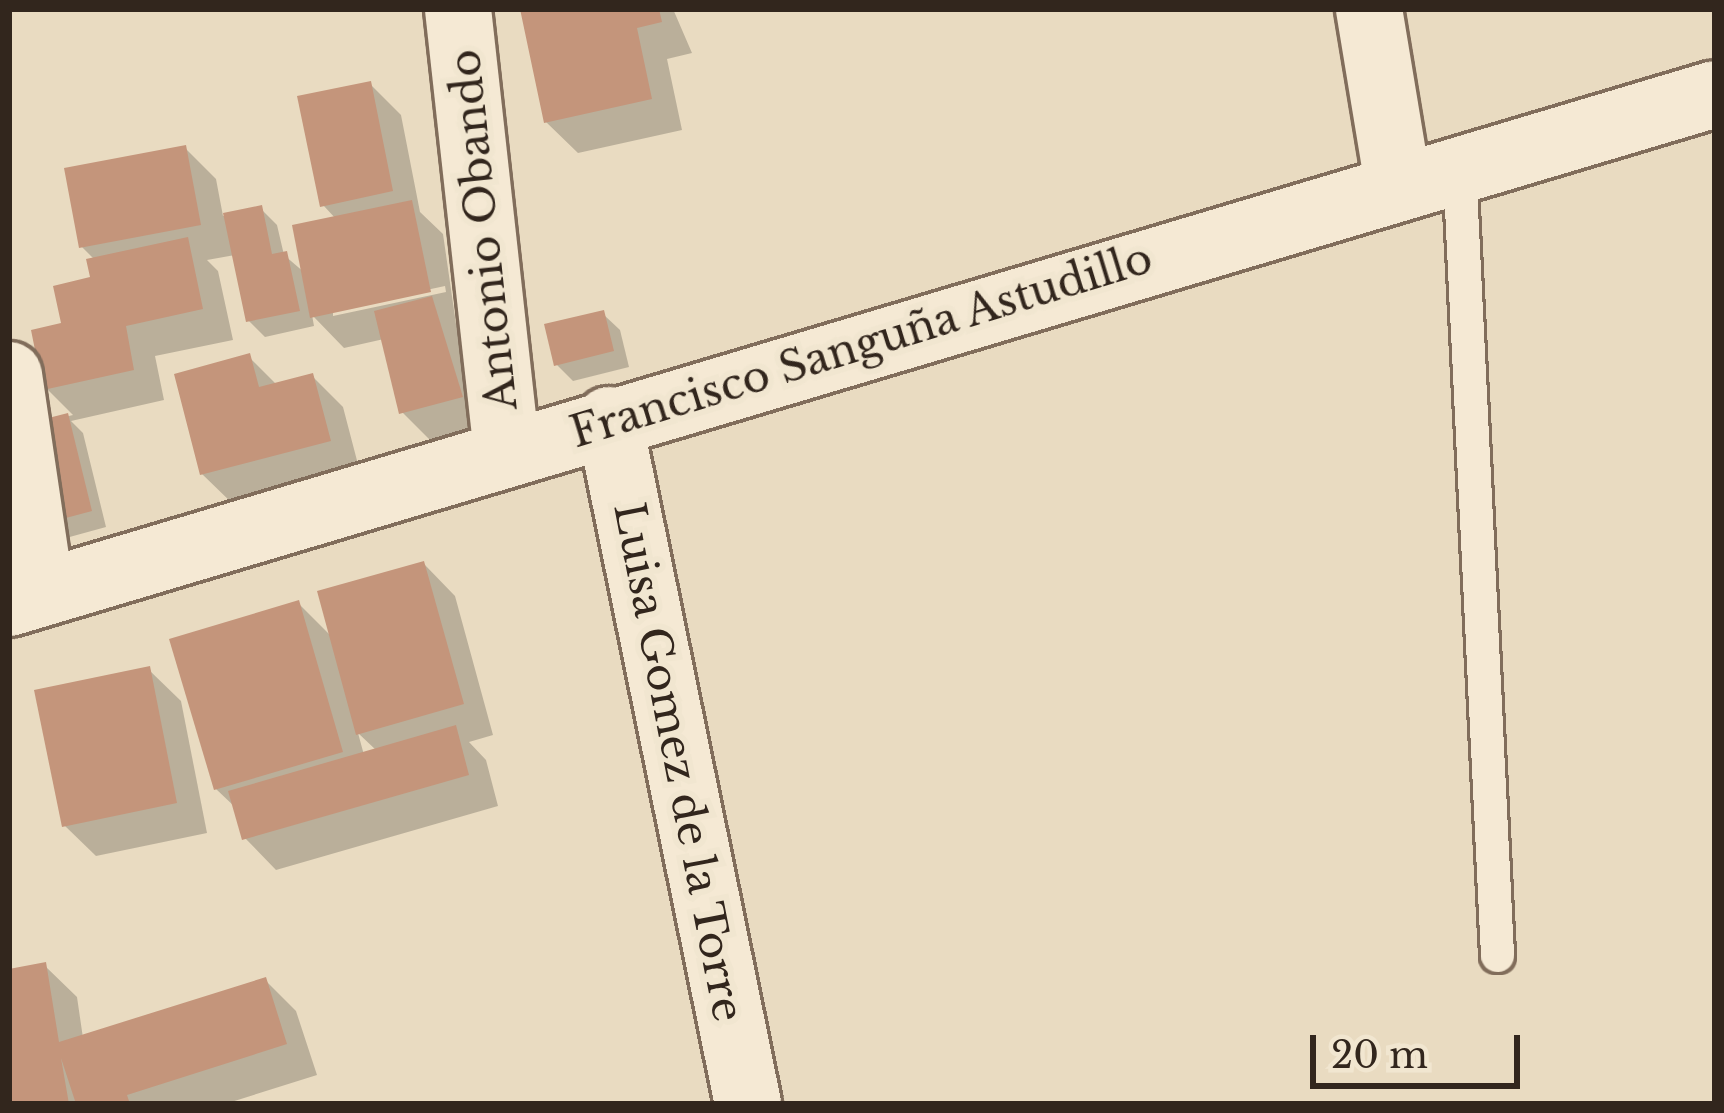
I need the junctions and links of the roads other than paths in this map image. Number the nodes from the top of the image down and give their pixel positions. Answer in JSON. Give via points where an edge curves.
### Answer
{"nodes":[{"id":1,"x":458,"y":9,"type":"edge"},
{"id":2,"x":1369,"y":9,"type":"edge"},
{"id":3,"x":1715,"y":94,"type":"edge"},
{"id":4,"x":1429,"y":175,"type":"junction"},
{"id":5,"x":9,"y":375,"type":"edge"},
{"id":6,"x":609,"y":420,"type":"junction"},
{"id":7,"x":507,"y":451,"type":"junction"},
{"id":8,"x":25,"y":598,"type":"edge"},
{"id":9,"x":1497,"y":955,"type":"dead end"},
{"id":10,"x":748,"y":1104,"type":"edge"}],
"edges":[{"from":1,"to":7,"type":"street","name":"Antonio Obando"},
{"from":2,"to":4,"type":"street"},
{"from":3,"to":4,"type":"street","name":"Francisco Sanguña Astudillo"},
{"from":4,"to":6,"type":"street","name":"Francisco Sanguña Astudillo"},
{"from":4,"to":9,"type":"lane"},
{"from":5,"to":8,"type":"street"},
{"from":6,"to":7,"type":"street","name":"Francisco Sanguña Astudillo"},
{"from":6,"to":10,"type":"street","name":"Luisa Gomez de la Torre"},
{"from":7,"to":8,"type":"street","name":"Francisco Sanguña Astudillo"}]}
